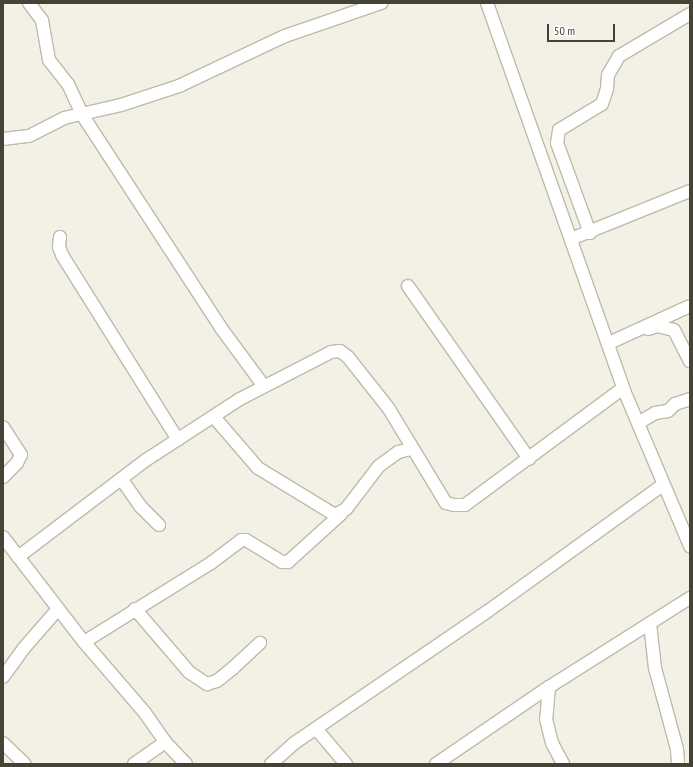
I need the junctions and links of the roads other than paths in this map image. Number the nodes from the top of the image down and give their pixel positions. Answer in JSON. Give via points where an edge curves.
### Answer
{"nodes":[{"id":1,"x":29,"y":3,"type":"edge"},
{"id":2,"x":381,"y":3,"type":"edge"},
{"id":3,"x":487,"y":3,"type":"edge"},
{"id":4,"x":690,"y":14,"type":"edge"},
{"id":5,"x":83,"y":116,"type":"junction"},
{"id":6,"x":3,"y":139,"type":"edge"},
{"id":7,"x":690,"y":191,"type":"edge"},
{"id":8,"x":590,"y":233,"type":"junction"},
{"id":9,"x":60,"y":237,"type":"dead end"},
{"id":10,"x":571,"y":239,"type":"junction"},
{"id":11,"x":408,"y":286,"type":"dead end"},
{"id":12,"x":690,"y":306,"type":"edge"},
{"id":13,"x":634,"y":333,"type":"junction"},
{"id":14,"x":609,"y":343,"type":"junction"},
{"id":15,"x":690,"y":361,"type":"edge"},
{"id":16,"x":263,"y":385,"type":"junction"},
{"id":17,"x":624,"y":388,"type":"junction"},
{"id":18,"x":690,"y":399,"type":"edge"},
{"id":19,"x":214,"y":417,"type":"junction"},
{"id":20,"x":638,"y":423,"type":"junction"},
{"id":21,"x":3,"y":427,"type":"edge"},
{"id":22,"x":178,"y":440,"type":"junction"},
{"id":23,"x":411,"y":449,"type":"junction"},
{"id":24,"x":529,"y":459,"type":"junction"},
{"id":25,"x":3,"y":477,"type":"edge"},
{"id":26,"x":122,"y":480,"type":"junction"},
{"id":27,"x":663,"y":485,"type":"junction"},
{"id":28,"x":340,"y":514,"type":"junction"},
{"id":29,"x":159,"y":525,"type":"dead end"},
{"id":30,"x":3,"y":537,"type":"edge"},
{"id":31,"x":690,"y":546,"type":"edge"},
{"id":32,"x":18,"y":557,"type":"junction"},
{"id":33,"x":690,"y":598,"type":"edge"},
{"id":34,"x":58,"y":609,"type":"junction"},
{"id":35,"x":135,"y":609,"type":"junction"},
{"id":36,"x":650,"y":623,"type":"junction"},
{"id":37,"x":84,"y":642,"type":"junction"},
{"id":38,"x":260,"y":643,"type":"dead end"},
{"id":39,"x":3,"y":677,"type":"edge"},
{"id":40,"x":549,"y":687,"type":"junction"},
{"id":41,"x":317,"y":730,"type":"junction"},
{"id":42,"x":165,"y":742,"type":"junction"},
{"id":43,"x":3,"y":743,"type":"edge"},
{"id":44,"x":25,"y":764,"type":"edge"},
{"id":45,"x":134,"y":764,"type":"edge"},
{"id":46,"x":186,"y":764,"type":"edge"},
{"id":47,"x":271,"y":764,"type":"edge"},
{"id":48,"x":346,"y":764,"type":"edge"},
{"id":49,"x":436,"y":764,"type":"edge"},
{"id":50,"x":563,"y":764,"type":"edge"},
{"id":51,"x":678,"y":764,"type":"edge"}],
"edges":[{"from":1,"to":5,"type":"street","via":[[42,20],[49,60],[68,84]]},
{"from":2,"to":5,"type":"street","via":[[285,36],[179,86]]},
{"from":3,"to":10,"type":"street"},
{"from":4,"to":8,"type":"street","via":[[619,56],[608,75],[602,104],[559,130],[557,143]]},
{"from":5,"to":6,"type":"street","via":[[64,118],[29,136]]},
{"from":5,"to":16,"type":"street","via":[[221,328]]},
{"from":7,"to":8,"type":"street"},
{"from":8,"to":10,"type":"street"},
{"from":9,"to":22,"type":"street","via":[[62,255]]},
{"from":10,"to":14,"type":"street"},
{"from":11,"to":24,"type":"street"},
{"from":12,"to":13,"type":"street"},
{"from":13,"to":14,"type":"street"},
{"from":13,"to":15,"type":"street","via":[[657,326],[674,330]]},
{"from":14,"to":17,"type":"street"},
{"from":16,"to":19,"type":"street"},
{"from":16,"to":23,"type":"street","via":[[331,352],[343,352],[389,409]]},
{"from":17,"to":20,"type":"street"},
{"from":17,"to":24,"type":"street"},
{"from":18,"to":20,"type":"street"},
{"from":19,"to":22,"type":"street"},
{"from":19,"to":28,"type":"street","via":[[258,468],[329,513]]},
{"from":20,"to":27,"type":"street"},
{"from":21,"to":25,"type":"street","via":[[21,456]]},
{"from":22,"to":26,"type":"street"},
{"from":23,"to":24,"type":"street","via":[[446,503],[454,505],[465,505]]},
{"from":23,"to":28,"type":"street","via":[[398,452],[379,466]]},
{"from":26,"to":29,"type":"street","via":[[140,506]]},
{"from":26,"to":32,"type":"street"},
{"from":27,"to":31,"type":"street"},
{"from":27,"to":41,"type":"street"},
{"from":28,"to":35,"type":"street","via":[[288,562],[282,562],[244,539],[211,563]]},
{"from":30,"to":32,"type":"street"},
{"from":32,"to":34,"type":"street"},
{"from":33,"to":36,"type":"street"},
{"from":34,"to":37,"type":"street"},
{"from":34,"to":39,"type":"street"},
{"from":35,"to":37,"type":"street"},
{"from":35,"to":38,"type":"street","via":[[189,672],[207,684],[228,673]]},
{"from":36,"to":40,"type":"street"},
{"from":36,"to":51,"type":"street","via":[[655,668],[677,749]]},
{"from":37,"to":42,"type":"street","via":[[145,713]]},
{"from":40,"to":49,"type":"street"},
{"from":40,"to":50,"type":"street","via":[[546,720],[552,744]]},
{"from":41,"to":47,"type":"street","via":[[293,744]]},
{"from":41,"to":48,"type":"street"},
{"from":42,"to":45,"type":"street"},
{"from":42,"to":46,"type":"street"},
{"from":43,"to":44,"type":"street"}]}
